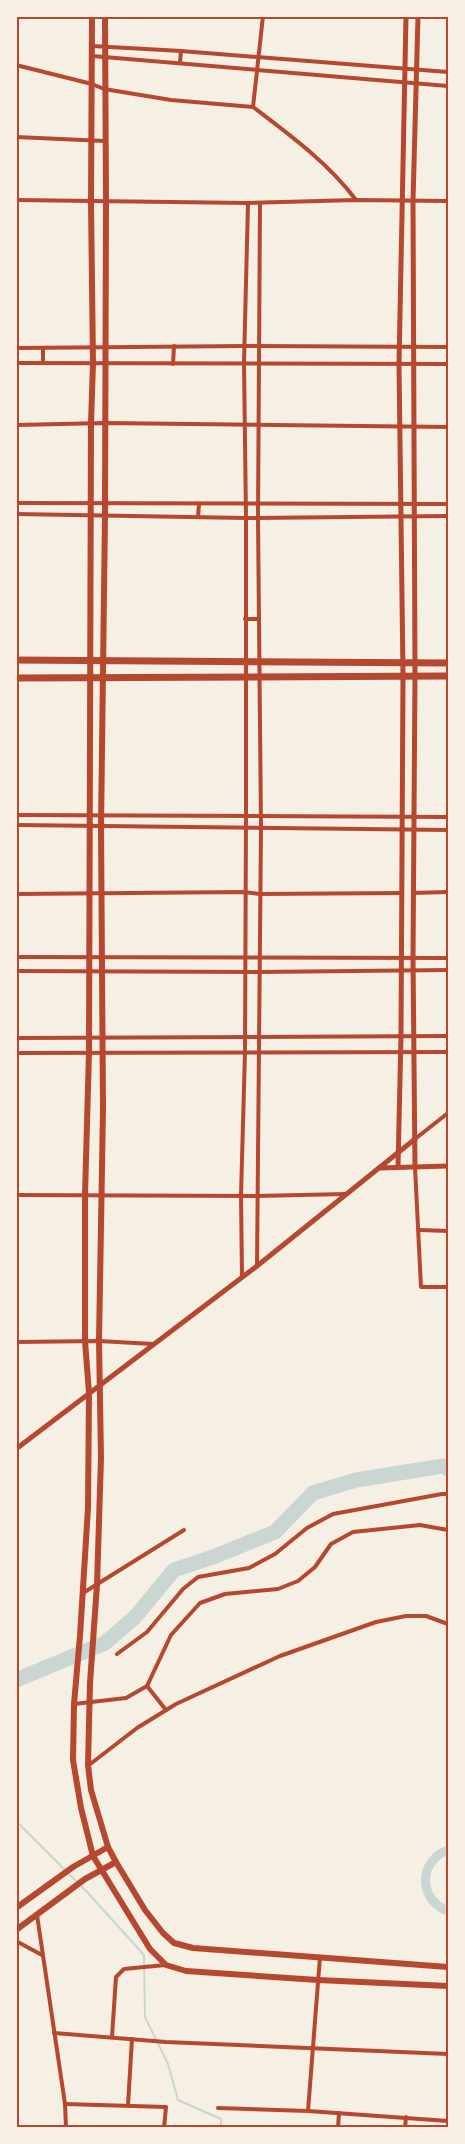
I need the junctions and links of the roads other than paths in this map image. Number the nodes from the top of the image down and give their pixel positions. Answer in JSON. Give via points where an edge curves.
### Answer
{"nodes":[{"id":1,"x":92,"y":16,"type":"edge"},
{"id":2,"x":105,"y":16,"type":"edge"},
{"id":3,"x":263,"y":16,"type":"edge"},
{"id":4,"x":406,"y":16,"type":"edge"},
{"id":5,"x":418,"y":16,"type":"edge"},
{"id":6,"x":92,"y":46,"type":"junction"},
{"id":7,"x":104,"y":46,"type":"junction"},
{"id":8,"x":181,"y":51,"type":"junction"},
{"id":9,"x":92,"y":56,"type":"junction"},
{"id":10,"x":104,"y":56,"type":"junction"},
{"id":11,"x":258,"y":57,"type":"junction"},
{"id":12,"x":180,"y":62,"type":"junction"},
{"id":13,"x":16,"y":65,"type":"edge"},
{"id":14,"x":405,"y":68,"type":"junction"},
{"id":15,"x":256,"y":69,"type":"junction"},
{"id":16,"x":417,"y":69,"type":"junction"},
{"id":17,"x":448,"y":72,"type":"edge"},
{"id":18,"x":405,"y":82,"type":"junction"},
{"id":19,"x":417,"y":82,"type":"junction"},
{"id":20,"x":92,"y":84,"type":"junction"},
{"id":21,"x":448,"y":86,"type":"edge"},
{"id":22,"x":104,"y":89,"type":"junction"},
{"id":23,"x":253,"y":107,"type":"junction"},
{"id":24,"x":16,"y":137,"type":"edge"},
{"id":25,"x":92,"y":141,"type":"junction"},
{"id":26,"x":105,"y":141,"type":"junction"},
{"id":27,"x":16,"y":200,"type":"edge"},
{"id":28,"x":356,"y":200,"type":"junction"},
{"id":29,"x":91,"y":201,"type":"junction"},
{"id":30,"x":403,"y":201,"type":"junction"},
{"id":31,"x":413,"y":201,"type":"junction"},
{"id":32,"x":448,"y":201,"type":"edge"},
{"id":33,"x":106,"y":202,"type":"junction"},
{"id":34,"x":248,"y":203,"type":"junction"},
{"id":35,"x":260,"y":203,"type":"junction"},
{"id":36,"x":93,"y":346,"type":"junction"},
{"id":37,"x":105,"y":346,"type":"junction"},
{"id":38,"x":174,"y":346,"type":"junction"},
{"id":39,"x":245,"y":346,"type":"junction"},
{"id":40,"x":259,"y":346,"type":"junction"},
{"id":41,"x":399,"y":347,"type":"junction"},
{"id":42,"x":413,"y":347,"type":"junction"},
{"id":43,"x":448,"y":347,"type":"edge"},
{"id":44,"x":16,"y":348,"type":"edge"},
{"id":45,"x":43,"y":348,"type":"junction"},
{"id":46,"x":16,"y":363,"type":"edge"},
{"id":47,"x":43,"y":363,"type":"junction"},
{"id":48,"x":244,"y":363,"type":"junction"},
{"id":49,"x":259,"y":363,"type":"junction"},
{"id":50,"x":93,"y":364,"type":"junction"},
{"id":51,"x":105,"y":364,"type":"junction"},
{"id":52,"x":173,"y":364,"type":"junction"},
{"id":53,"x":399,"y":364,"type":"junction"},
{"id":54,"x":413,"y":364,"type":"junction"},
{"id":55,"x":448,"y":364,"type":"edge"},
{"id":56,"x":91,"y":423,"type":"junction"},
{"id":57,"x":105,"y":423,"type":"junction"},
{"id":58,"x":16,"y":425,"type":"edge"},
{"id":59,"x":244,"y":425,"type":"junction"},
{"id":60,"x":258,"y":426,"type":"junction"},
{"id":61,"x":400,"y":428,"type":"junction"},
{"id":62,"x":414,"y":428,"type":"junction"},
{"id":63,"x":448,"y":428,"type":"edge"},
{"id":64,"x":16,"y":503,"type":"edge"},
{"id":65,"x":91,"y":504,"type":"junction"},
{"id":66,"x":105,"y":504,"type":"junction"},
{"id":67,"x":199,"y":504,"type":"junction"},
{"id":68,"x":246,"y":504,"type":"junction"},
{"id":69,"x":258,"y":504,"type":"junction"},
{"id":70,"x":402,"y":504,"type":"junction"},
{"id":71,"x":414,"y":504,"type":"junction"},
{"id":72,"x":448,"y":504,"type":"edge"},
{"id":73,"x":16,"y":514,"type":"edge"},
{"id":74,"x":90,"y":516,"type":"junction"},
{"id":75,"x":105,"y":516,"type":"junction"},
{"id":76,"x":448,"y":516,"type":"edge"},
{"id":77,"x":402,"y":517,"type":"junction"},
{"id":78,"x":414,"y":517,"type":"junction"},
{"id":79,"x":198,"y":518,"type":"junction"},
{"id":80,"x":246,"y":518,"type":"junction"},
{"id":81,"x":258,"y":518,"type":"junction"},
{"id":82,"x":259,"y":618,"type":"junction"},
{"id":83,"x":245,"y":619,"type":"junction"},
{"id":84,"x":16,"y":660,"type":"edge"},
{"id":85,"x":90,"y":660,"type":"junction"},
{"id":86,"x":103,"y":660,"type":"junction"},
{"id":87,"x":245,"y":660,"type":"junction"},
{"id":88,"x":259,"y":661,"type":"junction"},
{"id":89,"x":402,"y":663,"type":"junction"},
{"id":90,"x":415,"y":663,"type":"junction"},
{"id":91,"x":448,"y":663,"type":"edge"},
{"id":92,"x":403,"y":675,"type":"junction"},
{"id":93,"x":415,"y":675,"type":"junction"},
{"id":94,"x":245,"y":676,"type":"junction"},
{"id":95,"x":259,"y":676,"type":"junction"},
{"id":96,"x":448,"y":676,"type":"edge"},
{"id":97,"x":16,"y":678,"type":"edge"},
{"id":98,"x":90,"y":678,"type":"junction"},
{"id":99,"x":103,"y":678,"type":"junction"},
{"id":100,"x":414,"y":747,"type":"junction"},
{"id":101,"x":402,"y":748,"type":"junction"},
{"id":102,"x":16,"y":815,"type":"edge"},
{"id":103,"x":101,"y":815,"type":"junction"},
{"id":104,"x":246,"y":815,"type":"junction"},
{"id":105,"x":261,"y":815,"type":"junction"},
{"id":106,"x":90,"y":816,"type":"junction"},
{"id":107,"x":401,"y":817,"type":"junction"},
{"id":108,"x":414,"y":817,"type":"junction"},
{"id":109,"x":448,"y":817,"type":"edge"},
{"id":110,"x":16,"y":825,"type":"edge"},
{"id":111,"x":89,"y":826,"type":"junction"},
{"id":112,"x":101,"y":827,"type":"junction"},
{"id":113,"x":261,"y":828,"type":"junction"},
{"id":114,"x":245,"y":829,"type":"junction"},
{"id":115,"x":401,"y":830,"type":"junction"},
{"id":116,"x":448,"y":830,"type":"edge"},
{"id":117,"x":413,"y":831,"type":"junction"},
{"id":118,"x":102,"y":892,"type":"junction"},
{"id":119,"x":244,"y":892,"type":"junction"},
{"id":120,"x":448,"y":892,"type":"edge"},
{"id":121,"x":88,"y":893,"type":"junction"},
{"id":122,"x":401,"y":893,"type":"junction"},
{"id":123,"x":413,"y":893,"type":"junction"},
{"id":124,"x":16,"y":894,"type":"edge"},
{"id":125,"x":259,"y":894,"type":"junction"},
{"id":126,"x":16,"y":957,"type":"edge"},
{"id":127,"x":88,"y":958,"type":"junction"},
{"id":128,"x":102,"y":958,"type":"junction"},
{"id":129,"x":245,"y":958,"type":"junction"},
{"id":130,"x":259,"y":958,"type":"junction"},
{"id":131,"x":413,"y":958,"type":"junction"},
{"id":132,"x":448,"y":958,"type":"edge"},
{"id":133,"x":400,"y":959,"type":"junction"},
{"id":134,"x":413,"y":970,"type":"junction"},
{"id":135,"x":448,"y":970,"type":"edge"},
{"id":136,"x":16,"y":971,"type":"edge"},
{"id":137,"x":400,"y":971,"type":"junction"},
{"id":138,"x":88,"y":972,"type":"junction"},
{"id":139,"x":245,"y":972,"type":"junction"},
{"id":140,"x":259,"y":972,"type":"junction"},
{"id":141,"x":102,"y":973,"type":"junction"},
{"id":142,"x":401,"y":1036,"type":"junction"},
{"id":143,"x":413,"y":1036,"type":"junction"},
{"id":144,"x":448,"y":1036,"type":"edge"},
{"id":145,"x":245,"y":1037,"type":"junction"},
{"id":146,"x":260,"y":1037,"type":"junction"},
{"id":147,"x":16,"y":1038,"type":"edge"},
{"id":148,"x":89,"y":1038,"type":"junction"},
{"id":149,"x":103,"y":1038,"type":"junction"},
{"id":150,"x":89,"y":1052,"type":"junction"},
{"id":151,"x":103,"y":1052,"type":"junction"},
{"id":152,"x":245,"y":1052,"type":"junction"},
{"id":153,"x":259,"y":1052,"type":"junction"},
{"id":154,"x":400,"y":1052,"type":"junction"},
{"id":155,"x":414,"y":1052,"type":"junction"},
{"id":156,"x":448,"y":1052,"type":"edge"},
{"id":157,"x":16,"y":1053,"type":"edge"},
{"id":158,"x":448,"y":1113,"type":"edge"},
{"id":159,"x":415,"y":1139,"type":"junction"},
{"id":160,"x":398,"y":1152,"type":"junction"},
{"id":161,"x":448,"y":1166,"type":"edge"},
{"id":162,"x":398,"y":1167,"type":"junction"},
{"id":163,"x":415,"y":1167,"type":"junction"},
{"id":164,"x":379,"y":1168,"type":"junction"},
{"id":165,"x":349,"y":1194,"type":"junction"},
{"id":166,"x":16,"y":1195,"type":"edge"},
{"id":167,"x":85,"y":1195,"type":"junction"},
{"id":168,"x":100,"y":1195,"type":"junction"},
{"id":169,"x":241,"y":1195,"type":"junction"},
{"id":170,"x":256,"y":1196,"type":"junction"},
{"id":171,"x":420,"y":1230,"type":"junction"},
{"id":172,"x":448,"y":1231,"type":"edge"},
{"id":173,"x":257,"y":1266,"type":"junction"},
{"id":174,"x":242,"y":1277,"type":"junction"},
{"id":175,"x":448,"y":1287,"type":"edge"},
{"id":176,"x":85,"y":1341,"type":"junction"},
{"id":177,"x":99,"y":1341,"type":"junction"},
{"id":178,"x":16,"y":1342,"type":"edge"},
{"id":179,"x":153,"y":1344,"type":"junction"},
{"id":180,"x":100,"y":1385,"type":"junction"},
{"id":181,"x":89,"y":1393,"type":"junction"},
{"id":182,"x":16,"y":1449,"type":"edge"},
{"id":183,"x":448,"y":1494,"type":"edge"},
{"id":184,"x":184,"y":1530,"type":"dead end"},
{"id":185,"x":448,"y":1530,"type":"edge"},
{"id":186,"x":97,"y":1585,"type":"junction"},
{"id":187,"x":83,"y":1593,"type":"junction"},
{"id":188,"x":448,"y":1624,"type":"edge"},
{"id":189,"x":117,"y":1654,"type":"dead end"},
{"id":190,"x":147,"y":1686,"type":"junction"},
{"id":191,"x":89,"y":1703,"type":"junction"},
{"id":192,"x":74,"y":1704,"type":"junction"},
{"id":193,"x":166,"y":1710,"type":"junction"},
{"id":194,"x":88,"y":1766,"type":"junction"},
{"id":195,"x":108,"y":1847,"type":"junction"},
{"id":196,"x":93,"y":1856,"type":"junction"},
{"id":197,"x":116,"y":1862,"type":"junction"},
{"id":198,"x":102,"y":1869,"type":"junction"},
{"id":199,"x":16,"y":1908,"type":"edge"},
{"id":200,"x":37,"y":1915,"type":"junction"},
{"id":201,"x":16,"y":1930,"type":"edge"},
{"id":202,"x":16,"y":1941,"type":"edge"},
{"id":203,"x":42,"y":1955,"type":"junction"},
{"id":204,"x":320,"y":1958,"type":"junction"},
{"id":205,"x":166,"y":1965,"type":"junction"},
{"id":206,"x":448,"y":1967,"type":"edge"},
{"id":207,"x":318,"y":1980,"type":"junction"},
{"id":208,"x":448,"y":1986,"type":"edge"},
{"id":209,"x":54,"y":2033,"type":"junction"},
{"id":210,"x":112,"y":2037,"type":"junction"},
{"id":211,"x":132,"y":2039,"type":"junction"},
{"id":212,"x":312,"y":2049,"type":"junction"},
{"id":213,"x":448,"y":2054,"type":"edge"},
{"id":214,"x":65,"y":2104,"type":"junction"},
{"id":215,"x":128,"y":2105,"type":"junction"},
{"id":216,"x":218,"y":2108,"type":"dead end"},
{"id":217,"x":308,"y":2111,"type":"junction"},
{"id":218,"x":339,"y":2113,"type":"junction"},
{"id":219,"x":406,"y":2117,"type":"junction"},
{"id":220,"x":448,"y":2121,"type":"edge"},
{"id":221,"x":66,"y":2127,"type":"edge"},
{"id":222,"x":164,"y":2127,"type":"edge"},
{"id":223,"x":338,"y":2127,"type":"edge"},
{"id":224,"x":405,"y":2127,"type":"edge"}],
"edges":[{"from":1,"to":6,"type":"main road"},
{"from":2,"to":7,"type":"main road"},
{"from":3,"to":11,"type":"street"},
{"from":4,"to":14,"type":"street"},
{"from":5,"to":16,"type":"street"},
{"from":6,"to":7,"type":"street"},
{"from":6,"to":9,"type":"main road"},
{"from":7,"to":8,"type":"street"},
{"from":7,"to":10,"type":"main road"},
{"from":8,"to":11,"type":"street"},
{"from":8,"to":12,"type":"street"},
{"from":9,"to":10,"type":"street"},
{"from":9,"to":20,"type":"main road"},
{"from":10,"to":12,"type":"street"},
{"from":10,"to":22,"type":"main road"},
{"from":11,"to":14,"type":"street"},
{"from":11,"to":15,"type":"street"},
{"from":12,"to":15,"type":"street"},
{"from":13,"to":20,"type":"street"},
{"from":14,"to":16,"type":"street"},
{"from":14,"to":18,"type":"street"},
{"from":15,"to":18,"type":"street"},
{"from":15,"to":23,"type":"street"},
{"from":16,"to":17,"type":"street"},
{"from":16,"to":19,"type":"street"},
{"from":18,"to":19,"type":"street"},
{"from":18,"to":30,"type":"street"},
{"from":19,"to":21,"type":"street"},
{"from":19,"to":31,"type":"street"},
{"from":20,"to":22,"type":"street"},
{"from":20,"to":25,"type":"main road"},
{"from":22,"to":23,"type":"street"},
{"from":22,"to":26,"type":"main road"},
{"from":23,"to":28,"type":"street","via":[[298,142]]},
{"from":24,"to":25,"type":"street"},
{"from":25,"to":26,"type":"street"},
{"from":25,"to":29,"type":"main road"},
{"from":26,"to":33,"type":"main road"},
{"from":27,"to":29,"type":"street"},
{"from":28,"to":30,"type":"street"},
{"from":28,"to":35,"type":"street"},
{"from":29,"to":33,"type":"street"},
{"from":29,"to":36,"type":"main road"},
{"from":30,"to":31,"type":"street"},
{"from":30,"to":41,"type":"street"},
{"from":31,"to":32,"type":"street"},
{"from":31,"to":42,"type":"street"},
{"from":33,"to":34,"type":"street"},
{"from":33,"to":37,"type":"main road"},
{"from":34,"to":35,"type":"street"},
{"from":34,"to":39,"type":"street"},
{"from":35,"to":40,"type":"street"},
{"from":36,"to":37,"type":"street"},
{"from":36,"to":45,"type":"street"},
{"from":36,"to":50,"type":"main road"},
{"from":37,"to":38,"type":"street"},
{"from":37,"to":51,"type":"main road"},
{"from":38,"to":39,"type":"street"},
{"from":38,"to":52,"type":"street"},
{"from":39,"to":40,"type":"street"},
{"from":39,"to":48,"type":"street"},
{"from":40,"to":41,"type":"street"},
{"from":40,"to":49,"type":"street"},
{"from":41,"to":42,"type":"street"},
{"from":41,"to":53,"type":"street"},
{"from":42,"to":43,"type":"street"},
{"from":42,"to":54,"type":"street"},
{"from":44,"to":45,"type":"street"},
{"from":45,"to":47,"type":"street"},
{"from":46,"to":47,"type":"street"},
{"from":47,"to":50,"type":"street"},
{"from":48,"to":49,"type":"street"},
{"from":48,"to":52,"type":"street"},
{"from":48,"to":59,"type":"street"},
{"from":49,"to":53,"type":"street"},
{"from":49,"to":60,"type":"street"},
{"from":50,"to":51,"type":"street"},
{"from":50,"to":56,"type":"main road"},
{"from":51,"to":52,"type":"street"},
{"from":51,"to":57,"type":"main road"},
{"from":53,"to":54,"type":"street"},
{"from":53,"to":61,"type":"street"},
{"from":54,"to":55,"type":"street"},
{"from":54,"to":62,"type":"street"},
{"from":56,"to":57,"type":"street"},
{"from":56,"to":58,"type":"street"},
{"from":56,"to":65,"type":"main road"},
{"from":57,"to":59,"type":"street"},
{"from":57,"to":66,"type":"main road"},
{"from":59,"to":60,"type":"street"},
{"from":59,"to":68,"type":"street"},
{"from":60,"to":61,"type":"street"},
{"from":60,"to":69,"type":"street"},
{"from":61,"to":62,"type":"street"},
{"from":61,"to":70,"type":"street"},
{"from":62,"to":63,"type":"street"},
{"from":62,"to":71,"type":"street"},
{"from":64,"to":65,"type":"street"},
{"from":65,"to":66,"type":"street"},
{"from":65,"to":74,"type":"main road"},
{"from":66,"to":67,"type":"street"},
{"from":66,"to":75,"type":"main road"},
{"from":67,"to":68,"type":"street"},
{"from":67,"to":79,"type":"street"},
{"from":68,"to":69,"type":"street"},
{"from":68,"to":80,"type":"street"},
{"from":69,"to":70,"type":"street"},
{"from":69,"to":81,"type":"street"},
{"from":70,"to":71,"type":"street"},
{"from":70,"to":77,"type":"street"},
{"from":71,"to":72,"type":"street"},
{"from":71,"to":78,"type":"street"},
{"from":73,"to":74,"type":"street"},
{"from":74,"to":75,"type":"street"},
{"from":74,"to":85,"type":"main road"},
{"from":75,"to":79,"type":"street"},
{"from":75,"to":86,"type":"main road"},
{"from":76,"to":78,"type":"street"},
{"from":77,"to":78,"type":"street"},
{"from":77,"to":81,"type":"street"},
{"from":77,"to":89,"type":"street"},
{"from":78,"to":90,"type":"street"},
{"from":79,"to":80,"type":"street"},
{"from":80,"to":81,"type":"street"},
{"from":80,"to":83,"type":"street"},
{"from":81,"to":82,"type":"street"},
{"from":82,"to":83,"type":"street"},
{"from":82,"to":88,"type":"street"},
{"from":83,"to":87,"type":"street"},
{"from":84,"to":85,"type":"main road"},
{"from":85,"to":86,"type":"main road"},
{"from":85,"to":98,"type":"main road"},
{"from":86,"to":87,"type":"main road"},
{"from":86,"to":99,"type":"main road"},
{"from":87,"to":88,"type":"main road"},
{"from":87,"to":94,"type":"street"},
{"from":88,"to":89,"type":"main road"},
{"from":88,"to":95,"type":"street"},
{"from":89,"to":90,"type":"main road"},
{"from":89,"to":92,"type":"street"},
{"from":90,"to":91,"type":"main road"},
{"from":90,"to":93,"type":"street"},
{"from":92,"to":93,"type":"main road"},
{"from":92,"to":95,"type":"main road"},
{"from":92,"to":101,"type":"street"},
{"from":93,"to":96,"type":"main road"},
{"from":93,"to":100,"type":"street"},
{"from":94,"to":95,"type":"main road"},
{"from":94,"to":99,"type":"main road"},
{"from":94,"to":104,"type":"street"},
{"from":95,"to":105,"type":"street"},
{"from":97,"to":98,"type":"main road"},
{"from":98,"to":99,"type":"main road"},
{"from":98,"to":106,"type":"main road"},
{"from":99,"to":103,"type":"main road"},
{"from":100,"to":101,"type":"street"},
{"from":100,"to":108,"type":"street"},
{"from":101,"to":107,"type":"street"},
{"from":102,"to":106,"type":"street"},
{"from":103,"to":104,"type":"street"},
{"from":103,"to":106,"type":"street"},
{"from":103,"to":112,"type":"main road"},
{"from":104,"to":105,"type":"street"},
{"from":104,"to":114,"type":"street"},
{"from":105,"to":107,"type":"street"},
{"from":105,"to":113,"type":"street"},
{"from":106,"to":111,"type":"main road"},
{"from":107,"to":108,"type":"street"},
{"from":107,"to":115,"type":"street"},
{"from":108,"to":109,"type":"street"},
{"from":108,"to":117,"type":"street"},
{"from":110,"to":111,"type":"street"},
{"from":111,"to":112,"type":"street"},
{"from":111,"to":121,"type":"main road"},
{"from":112,"to":114,"type":"street"},
{"from":112,"to":118,"type":"main road"},
{"from":113,"to":114,"type":"street"},
{"from":113,"to":115,"type":"street"},
{"from":113,"to":125,"type":"street"},
{"from":114,"to":119,"type":"street"},
{"from":115,"to":117,"type":"street"},
{"from":115,"to":122,"type":"street"},
{"from":116,"to":117,"type":"street"},
{"from":117,"to":123,"type":"street"},
{"from":118,"to":119,"type":"street"},
{"from":118,"to":121,"type":"street"},
{"from":118,"to":128,"type":"main road"},
{"from":119,"to":125,"type":"street"},
{"from":119,"to":129,"type":"street"},
{"from":120,"to":123,"type":"street"},
{"from":121,"to":124,"type":"street"},
{"from":121,"to":127,"type":"main road"},
{"from":122,"to":125,"type":"street"},
{"from":122,"to":133,"type":"street"},
{"from":123,"to":131,"type":"street"},
{"from":125,"to":130,"type":"street"},
{"from":126,"to":127,"type":"street"},
{"from":127,"to":128,"type":"street"},
{"from":127,"to":138,"type":"main road"},
{"from":128,"to":129,"type":"street"},
{"from":128,"to":141,"type":"main road"},
{"from":129,"to":130,"type":"street"},
{"from":129,"to":139,"type":"street"},
{"from":130,"to":133,"type":"street"},
{"from":130,"to":140,"type":"street"},
{"from":131,"to":132,"type":"street"},
{"from":131,"to":133,"type":"street"},
{"from":131,"to":134,"type":"street"},
{"from":133,"to":137,"type":"street"},
{"from":134,"to":135,"type":"street"},
{"from":134,"to":137,"type":"street"},
{"from":134,"to":143,"type":"street"},
{"from":136,"to":138,"type":"street"},
{"from":137,"to":140,"type":"street"},
{"from":137,"to":142,"type":"street"},
{"from":138,"to":141,"type":"street"},
{"from":138,"to":148,"type":"main road"},
{"from":139,"to":140,"type":"street"},
{"from":139,"to":141,"type":"street"},
{"from":139,"to":145,"type":"street"},
{"from":140,"to":146,"type":"street"},
{"from":141,"to":149,"type":"main road"},
{"from":142,"to":143,"type":"street"},
{"from":142,"to":146,"type":"street"},
{"from":142,"to":154,"type":"street"},
{"from":143,"to":144,"type":"street"},
{"from":143,"to":155,"type":"street"},
{"from":145,"to":146,"type":"street"},
{"from":145,"to":149,"type":"street"},
{"from":145,"to":152,"type":"street"},
{"from":146,"to":153,"type":"street"},
{"from":147,"to":148,"type":"street"},
{"from":148,"to":149,"type":"street"},
{"from":148,"to":150,"type":"main road"},
{"from":149,"to":151,"type":"main road"},
{"from":150,"to":151,"type":"street"},
{"from":150,"to":157,"type":"street"},
{"from":150,"to":167,"type":"main road"},
{"from":151,"to":152,"type":"street"},
{"from":151,"to":168,"type":"main road"},
{"from":152,"to":153,"type":"street"},
{"from":152,"to":169,"type":"street"},
{"from":153,"to":154,"type":"street"},
{"from":153,"to":170,"type":"street"},
{"from":154,"to":155,"type":"street"},
{"from":154,"to":160,"type":"street"},
{"from":155,"to":156,"type":"street"},
{"from":155,"to":159,"type":"street"},
{"from":158,"to":159,"type":"street"},
{"from":159,"to":160,"type":"street"},
{"from":159,"to":163,"type":"street"},
{"from":160,"to":162,"type":"street"},
{"from":160,"to":164,"type":"street"},
{"from":161,"to":163,"type":"street"},
{"from":162,"to":163,"type":"street"},
{"from":162,"to":164,"type":"street"},
{"from":163,"to":171,"type":"street"},
{"from":164,"to":165,"type":"street"},
{"from":165,"to":170,"type":"street"},
{"from":165,"to":173,"type":"street"},
{"from":166,"to":167,"type":"street"},
{"from":167,"to":168,"type":"street"},
{"from":167,"to":176,"type":"main road"},
{"from":168,"to":169,"type":"street"},
{"from":168,"to":177,"type":"main road"},
{"from":169,"to":170,"type":"street"},
{"from":169,"to":174,"type":"street"},
{"from":170,"to":173,"type":"street"},
{"from":171,"to":172,"type":"street"},
{"from":171,"to":175,"type":"street","via":[[421,1287]]},
{"from":173,"to":174,"type":"street"},
{"from":174,"to":179,"type":"street"},
{"from":176,"to":177,"type":"street"},
{"from":176,"to":178,"type":"street"},
{"from":176,"to":181,"type":"main road"},
{"from":177,"to":179,"type":"street"},
{"from":177,"to":180,"type":"main road"},
{"from":179,"to":180,"type":"street"},
{"from":180,"to":181,"type":"street"},
{"from":180,"to":186,"type":"main road"},
{"from":181,"to":182,"type":"street"},
{"from":181,"to":187,"type":"main road"},
{"from":183,"to":189,"type":"street","via":[[333,1514],[249,1568],[198,1577],[147,1632]]},
{"from":184,"to":186,"type":"street"},
{"from":185,"to":190,"type":"street","via":[[420,1525],[353,1533],[331,1544],[315,1567],[298,1581],[278,1589],[225,1594],[200,1603],[171,1635]]},
{"from":186,"to":187,"type":"street"},
{"from":186,"to":191,"type":"main road"},
{"from":187,"to":192,"type":"main road"},
{"from":188,"to":193,"type":"street","via":[[426,1616],[376,1622],[280,1656]]},
{"from":190,"to":191,"type":"street","via":[[126,1698]]},
{"from":190,"to":193,"type":"street"},
{"from":191,"to":192,"type":"street"},
{"from":191,"to":194,"type":"main road"},
{"from":192,"to":196,"type":"main road","via":[[73,1760]]},
{"from":193,"to":194,"type":"street"},
{"from":194,"to":195,"type":"main road"},
{"from":195,"to":196,"type":"main road"},
{"from":195,"to":197,"type":"main road"},
{"from":196,"to":198,"type":"main road"},
{"from":196,"to":199,"type":"main road"},
{"from":197,"to":198,"type":"main road"},
{"from":197,"to":204,"type":"main road","via":[[146,1910],[174,1943]]},
{"from":198,"to":200,"type":"main road"},
{"from":198,"to":205,"type":"main road","via":[[139,1933]]},
{"from":200,"to":201,"type":"main road"},
{"from":200,"to":203,"type":"street"},
{"from":202,"to":203,"type":"street"},
{"from":203,"to":209,"type":"street"},
{"from":204,"to":206,"type":"main road"},
{"from":204,"to":207,"type":"street"},
{"from":205,"to":207,"type":"main road","via":[[186,1971]]},
{"from":205,"to":210,"type":"street","via":[[124,1969],[116,1977]]},
{"from":207,"to":208,"type":"main road"},
{"from":207,"to":212,"type":"street"},
{"from":209,"to":210,"type":"street"},
{"from":209,"to":214,"type":"street"},
{"from":210,"to":211,"type":"street"},
{"from":211,"to":212,"type":"street"},
{"from":211,"to":215,"type":"street"},
{"from":212,"to":213,"type":"street"},
{"from":212,"to":217,"type":"street"},
{"from":214,"to":215,"type":"street"},
{"from":214,"to":221,"type":"street"},
{"from":215,"to":222,"type":"street","via":[[166,2107]]},
{"from":216,"to":217,"type":"street"},
{"from":217,"to":218,"type":"street"},
{"from":218,"to":219,"type":"street"},
{"from":218,"to":223,"type":"street"},
{"from":219,"to":220,"type":"street"},
{"from":219,"to":224,"type":"street"}]}
